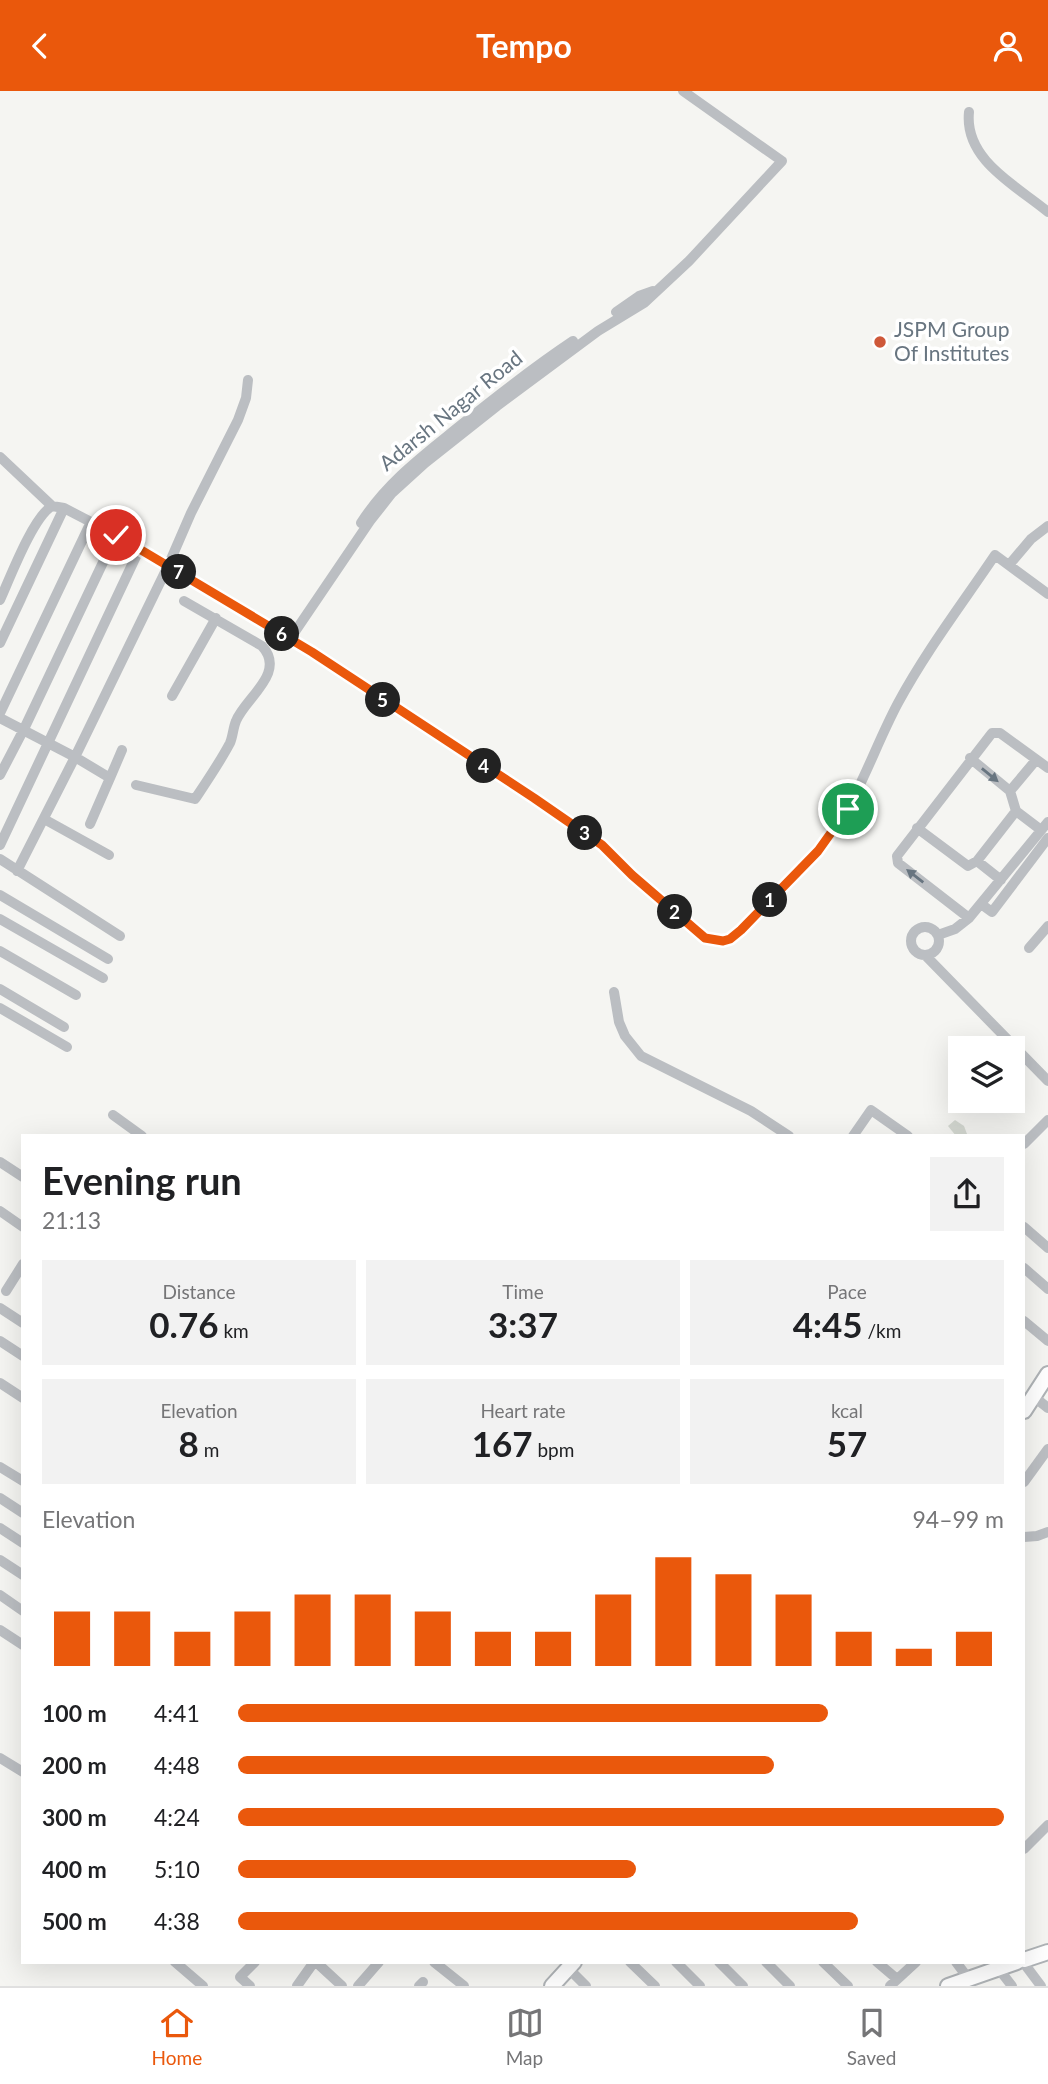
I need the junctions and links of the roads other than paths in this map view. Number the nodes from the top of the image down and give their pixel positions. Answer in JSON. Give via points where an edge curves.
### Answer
{"nodes":[{"id":1,"x":683,"y":91,"type":"edge"},
{"id":2,"x":969,"y":112,"type":"dead end"},
{"id":3,"x":1048,"y":212,"type":"edge"},
{"id":4,"x":248,"y":380,"type":"dead end"},
{"id":5,"x":0,"y":457,"type":"edge"},
{"id":6,"x":58,"y":507,"type":"junction"},
{"id":7,"x":91,"y":522,"type":"junction"},
{"id":8,"x":1048,"y":526,"type":"edge"},
{"id":9,"x":116,"y":535,"type":"junction"},
{"id":10,"x":139,"y":549,"type":"junction"},
{"id":11,"x":1009,"y":565,"type":"junction"},
{"id":12,"x":168,"y":566,"type":"junction"},
{"id":13,"x":1048,"y":594,"type":"edge"},
{"id":14,"x":0,"y":600,"type":"edge"},
{"id":15,"x":184,"y":601,"type":"dead end"},
{"id":16,"x":237,"y":608,"type":"junction"},
{"id":17,"x":216,"y":618,"type":"junction"},
{"id":18,"x":228,"y":625,"type":"junction"},
{"id":19,"x":288,"y":638,"type":"junction"},
{"id":20,"x":0,"y":642,"type":"edge"},
{"id":21,"x":172,"y":697,"type":"dead end"},
{"id":22,"x":0,"y":716,"type":"edge"},
{"id":23,"x":24,"y":729,"type":"junction"},
{"id":24,"x":48,"y":742,"type":"junction"},
{"id":25,"x":122,"y":750,"type":"dead end"},
{"id":26,"x":75,"y":757,"type":"junction"},
{"id":27,"x":970,"y":758,"type":"junction"},
{"id":28,"x":1036,"y":760,"type":"junction"},
{"id":29,"x":1048,"y":768,"type":"edge"},
{"id":30,"x":0,"y":775,"type":"edge"},
{"id":31,"x":110,"y":778,"type":"junction"},
{"id":32,"x":136,"y":785,"type":"dead end"},
{"id":33,"x":1010,"y":791,"type":"junction"},
{"id":34,"x":1016,"y":811,"type":"junction"},
{"id":35,"x":44,"y":819,"type":"junction"},
{"id":36,"x":90,"y":824,"type":"dead end"},
{"id":37,"x":918,"y":828,"type":"junction"},
{"id":38,"x":1046,"y":830,"type":"edge"},
{"id":39,"x":0,"y":845,"type":"edge"},
{"id":40,"x":108,"y":855,"type":"dead end"},
{"id":41,"x":0,"y":859,"type":"edge"},
{"id":42,"x":977,"y":861,"type":"junction"},
{"id":43,"x":17,"y":871,"type":"junction"},
{"id":44,"x":1001,"y":880,"type":"junction"},
{"id":45,"x":0,"y":895,"type":"edge"},
{"id":46,"x":981,"y":904,"type":"junction"},
{"id":47,"x":969,"y":918,"type":"junction"},
{"id":48,"x":0,"y":919,"type":"edge"},
{"id":49,"x":1048,"y":926,"type":"edge"},
{"id":50,"x":938,"y":935,"type":"junction"},
{"id":51,"x":120,"y":936,"type":"dead end"},
{"id":52,"x":1029,"y":948,"type":"dead end"},
{"id":53,"x":0,"y":951,"type":"edge"},
{"id":54,"x":925,"y":955,"type":"junction"},
{"id":55,"x":108,"y":959,"type":"dead end"},
{"id":56,"x":103,"y":978,"type":"dead end"},
{"id":57,"x":0,"y":989,"type":"edge"},
{"id":58,"x":614,"y":992,"type":"dead end"},
{"id":59,"x":76,"y":995,"type":"dead end"},
{"id":60,"x":0,"y":1008,"type":"edge"},
{"id":61,"x":64,"y":1027,"type":"dead end"},
{"id":62,"x":67,"y":1047,"type":"dead end"},
{"id":63,"x":1048,"y":1081,"type":"edge"},
{"id":64,"x":113,"y":1115,"type":"dead end"},
{"id":65,"x":1048,"y":1119,"type":"edge"},
{"id":66,"x":139,"y":1134,"type":"edge"},
{"id":67,"x":786,"y":1134,"type":"edge"},
{"id":68,"x":854,"y":1134,"type":"edge"},
{"id":69,"x":905,"y":1134,"type":"edge"},
{"id":70,"x":1025,"y":1143,"type":"edge"},
{"id":71,"x":0,"y":1162,"type":"edge"},
{"id":72,"x":21,"y":1176,"type":"edge"},
{"id":73,"x":0,"y":1212,"type":"edge"},
{"id":74,"x":21,"y":1226,"type":"edge"},
{"id":75,"x":1025,"y":1228,"type":"edge"},
{"id":76,"x":1048,"y":1248,"type":"edge"},
{"id":77,"x":21,"y":1267,"type":"edge"},
{"id":78,"x":1025,"y":1269,"type":"edge"},
{"id":79,"x":1048,"y":1289,"type":"edge"},
{"id":80,"x":6,"y":1291,"type":"dead end"},
{"id":81,"x":0,"y":1308,"type":"edge"},
{"id":82,"x":21,"y":1322,"type":"edge"},
{"id":83,"x":1025,"y":1322,"type":"edge"},
{"id":84,"x":0,"y":1341,"type":"edge"},
{"id":85,"x":1048,"y":1341,"type":"edge"},
{"id":86,"x":21,"y":1355,"type":"edge"},
{"id":87,"x":1048,"y":1374,"type":"edge"},
{"id":88,"x":0,"y":1383,"type":"edge"},
{"id":89,"x":1033,"y":1396,"type":"junction"},
{"id":90,"x":21,"y":1397,"type":"edge"},
{"id":91,"x":1048,"y":1408,"type":"edge"},
{"id":92,"x":1025,"y":1409,"type":"edge"},
{"id":93,"x":1048,"y":1449,"type":"edge"},
{"id":94,"x":0,"y":1467,"type":"edge"},
{"id":95,"x":21,"y":1480,"type":"edge"},
{"id":96,"x":1025,"y":1481,"type":"edge"},
{"id":97,"x":0,"y":1498,"type":"edge"},
{"id":98,"x":21,"y":1512,"type":"edge"},
{"id":99,"x":0,"y":1528,"type":"edge"},
{"id":100,"x":1048,"y":1532,"type":"edge"},
{"id":101,"x":1025,"y":1537,"type":"edge"},
{"id":102,"x":21,"y":1542,"type":"edge"},
{"id":103,"x":0,"y":1560,"type":"edge"},
{"id":104,"x":21,"y":1574,"type":"edge"},
{"id":105,"x":0,"y":1595,"type":"edge"},
{"id":106,"x":21,"y":1610,"type":"edge"},
{"id":107,"x":0,"y":1630,"type":"edge"},
{"id":108,"x":21,"y":1644,"type":"edge"},
{"id":109,"x":0,"y":1758,"type":"edge"},
{"id":110,"x":21,"y":1771,"type":"edge"},
{"id":111,"x":1048,"y":1825,"type":"edge"},
{"id":112,"x":1025,"y":1848,"type":"edge"},
{"id":113,"x":1047,"y":1955,"type":"edge"},
{"id":114,"x":1025,"y":1960,"type":"edge"},
{"id":115,"x":177,"y":1964,"type":"edge"},
{"id":116,"x":253,"y":1964,"type":"edge"},
{"id":117,"x":314,"y":1964,"type":"edge"},
{"id":118,"x":317,"y":1964,"type":"edge"},
{"id":119,"x":377,"y":1964,"type":"edge"},
{"id":120,"x":436,"y":1964,"type":"edge"},
{"id":121,"x":632,"y":1964,"type":"edge"},
{"id":122,"x":678,"y":1964,"type":"edge"},
{"id":123,"x":721,"y":1964,"type":"edge"},
{"id":124,"x":768,"y":1964,"type":"edge"},
{"id":125,"x":825,"y":1964,"type":"edge"},
{"id":126,"x":879,"y":1964,"type":"edge"},
{"id":127,"x":912,"y":1964,"type":"edge"},
{"id":128,"x":958,"y":1964,"type":"edge"},
{"id":129,"x":1009,"y":1964,"type":"edge"},
{"id":130,"x":1025,"y":1964,"type":"edge"},
{"id":131,"x":571,"y":1965,"type":"edge"},
{"id":132,"x":998,"y":1968,"type":"junction"},
{"id":133,"x":974,"y":1980,"type":"edge"},
{"id":134,"x":893,"y":1983,"type":"edge"},
{"id":135,"x":203,"y":1986,"type":"edge"},
{"id":136,"x":250,"y":1986,"type":"edge"},
{"id":137,"x":297,"y":1986,"type":"edge"},
{"id":138,"x":341,"y":1986,"type":"edge"},
{"id":139,"x":358,"y":1986,"type":"edge"},
{"id":140,"x":464,"y":1986,"type":"edge"},
{"id":141,"x":552,"y":1986,"type":"edge"},
{"id":142,"x":586,"y":1986,"type":"edge"},
{"id":143,"x":655,"y":1986,"type":"edge"},
{"id":144,"x":700,"y":1986,"type":"edge"},
{"id":145,"x":743,"y":1986,"type":"edge"},
{"id":146,"x":790,"y":1986,"type":"edge"},
{"id":147,"x":848,"y":1986,"type":"edge"},
{"id":148,"x":948,"y":1986,"type":"edge"},
{"id":149,"x":1012,"y":1986,"type":"edge"},
{"id":150,"x":1041,"y":1986,"type":"edge"}],
"edges":[{"from":1,"to":19,"type":"street","name":"Adarsh Nagar Road","via":[[782,161],[656,290],[639,296],[537,366],[409,466],[369,510]]},
{"from":2,"to":3,"type":"street","via":[[974,145],[997,172]]},
{"from":4,"to":12,"type":"street","via":[[238,420]]},
{"from":5,"to":6,"type":"street"},
{"from":6,"to":7,"type":"street"},
{"from":6,"to":14,"type":"street","via":[[43,513]]},
{"from":6,"to":20,"type":"street"},
{"from":7,"to":9,"type":"street"},
{"from":7,"to":22,"type":"street"},
{"from":8,"to":11,"type":"street"},
{"from":9,"to":10,"type":"street"},
{"from":9,"to":23,"type":"street"},
{"from":10,"to":12,"type":"street"},
{"from":10,"to":24,"type":"street"},
{"from":11,"to":13,"type":"street"},
{"from":11,"to":19,"type":"street","via":[[995,555],[939,637],[902,696],[856,795],[831,834],[730,939],[723,941],[705,938],[602,845]]},
{"from":12,"to":16,"type":"street"},
{"from":12,"to":26,"type":"street"},
{"from":15,"to":17,"type":"street"},
{"from":16,"to":18,"type":"street"},
{"from":16,"to":19,"type":"street"},
{"from":17,"to":18,"type":"street"},
{"from":17,"to":21,"type":"street"},
{"from":18,"to":32,"type":"street","via":[[262,646],[271,661],[260,688],[236,720],[231,740],[195,799]]},
{"from":22,"to":23,"type":"street"},
{"from":23,"to":24,"type":"street"},
{"from":23,"to":30,"type":"street"},
{"from":24,"to":26,"type":"street"},
{"from":24,"to":39,"type":"street"},
{"from":25,"to":31,"type":"street"},
{"from":26,"to":31,"type":"street"},
{"from":26,"to":35,"type":"street"},
{"from":27,"to":28,"type":"street","via":[[995,732]]},
{"from":27,"to":33,"type":"street","one_way":true},
{"from":27,"to":37,"type":"street"},
{"from":28,"to":29,"type":"street"},
{"from":28,"to":33,"type":"street"},
{"from":31,"to":36,"type":"street"},
{"from":33,"to":34,"type":"street"},
{"from":34,"to":38,"type":"street"},
{"from":34,"to":42,"type":"street"},
{"from":35,"to":40,"type":"street"},
{"from":35,"to":43,"type":"street"},
{"from":37,"to":42,"type":"street","via":[[968,866]]},
{"from":47,"to":37,"type":"street","one_way":true,"via":[[896,859]]},
{"from":38,"to":44,"type":"street"},
{"from":38,"to":46,"type":"street","via":[[992,912]]},
{"from":41,"to":43,"type":"street"},
{"from":42,"to":44,"type":"street"},
{"from":43,"to":51,"type":"street"},
{"from":44,"to":46,"type":"street"},
{"from":45,"to":55,"type":"street"},
{"from":46,"to":47,"type":"street"},
{"from":47,"to":50,"type":"street"},
{"from":48,"to":56,"type":"street"},
{"from":49,"to":52,"type":"street"},
{"from":50,"to":54,"type":"street","via":[[938,946]]},
{"from":50,"to":54,"type":"street","via":[[924,926],[911,936],[915,951]]},
{"from":53,"to":59,"type":"street"},
{"from":54,"to":63,"type":"street"},
{"from":57,"to":61,"type":"street"},
{"from":58,"to":67,"type":"street","via":[[619,1022],[641,1056],[751,1111]]},
{"from":60,"to":62,"type":"street"},
{"from":64,"to":66,"type":"street"},
{"from":65,"to":70,"type":"street"},
{"from":68,"to":69,"type":"street","via":[[871,1110]]},
{"from":71,"to":72,"type":"street"},
{"from":73,"to":74,"type":"street"},
{"from":75,"to":76,"type":"street"},
{"from":77,"to":80,"type":"street"},
{"from":78,"to":79,"type":"street"},
{"from":81,"to":82,"type":"street"},
{"from":83,"to":85,"type":"street"},
{"from":84,"to":86,"type":"street"},
{"from":87,"to":89,"type":"main road"},
{"from":88,"to":90,"type":"street"},
{"from":89,"to":91,"type":"street"},
{"from":89,"to":92,"type":"main road"},
{"from":93,"to":96,"type":"street"},
{"from":94,"to":95,"type":"street"},
{"from":97,"to":98,"type":"street"},
{"from":99,"to":102,"type":"street"},
{"from":100,"to":101,"type":"street"},
{"from":103,"to":104,"type":"street"},
{"from":105,"to":106,"type":"street"},
{"from":107,"to":108,"type":"street"},
{"from":109,"to":110,"type":"street"},
{"from":111,"to":112,"type":"street"},
{"from":113,"to":114,"type":"main road"},
{"from":115,"to":135,"type":"street"},
{"from":116,"to":136,"type":"street","via":[[240,1977]]},
{"from":117,"to":137,"type":"street"},
{"from":118,"to":138,"type":"street"},
{"from":119,"to":139,"type":"street"},
{"from":120,"to":140,"type":"street"},
{"from":121,"to":143,"type":"street"},
{"from":122,"to":144,"type":"street"},
{"from":123,"to":145,"type":"street"},
{"from":124,"to":146,"type":"street"},
{"from":125,"to":147,"type":"street"},
{"from":126,"to":134,"type":"street"},
{"from":127,"to":134,"type":"street"},
{"from":128,"to":133,"type":"street"},
{"from":129,"to":132,"type":"main road"},
{"from":130,"to":150,"type":"street"},
{"from":131,"to":141,"type":"main road"},
{"from":131,"to":142,"type":"street"},
{"from":132,"to":133,"type":"main road"},
{"from":132,"to":149,"type":"street"},
{"from":133,"to":148,"type":"main road"}]}
